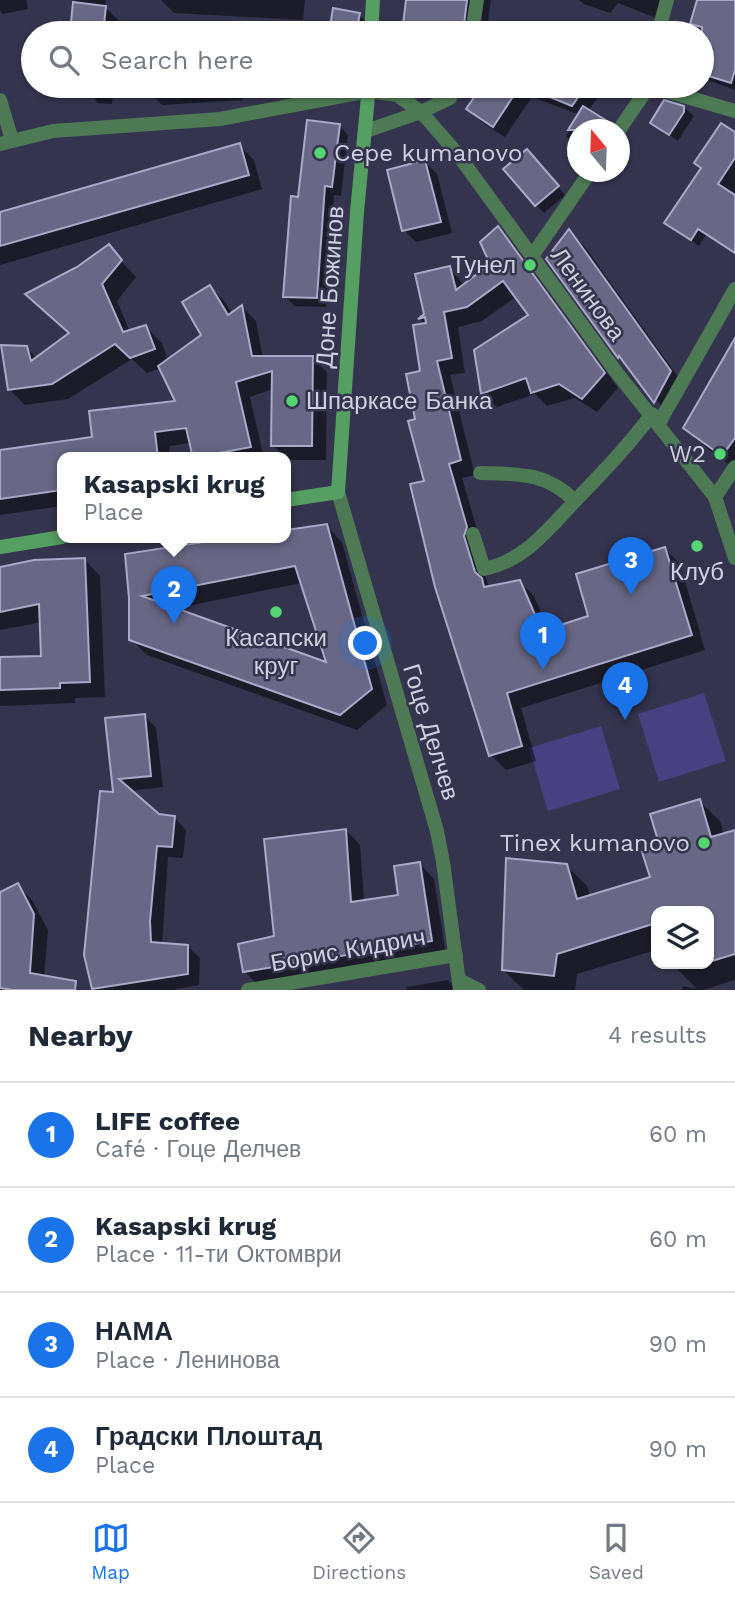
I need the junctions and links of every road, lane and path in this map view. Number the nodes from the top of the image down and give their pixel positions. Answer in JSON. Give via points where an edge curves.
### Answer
{"nodes":[{"id":1,"x":373,"y":0,"type":"edge"},
{"id":2,"x":477,"y":0,"type":"edge"},
{"id":3,"x":667,"y":0,"type":"edge"},
{"id":4,"x":372,"y":21,"type":"edge"},
{"id":5,"x":474,"y":21,"type":"edge"},
{"id":6,"x":662,"y":21,"type":"edge"},
{"id":7,"x":324,"y":98,"type":"edge"},
{"id":8,"x":368,"y":98,"type":"edge"},
{"id":9,"x":401,"y":98,"type":"edge"},
{"id":10,"x":450,"y":98,"type":"edge"},
{"id":11,"x":641,"y":98,"type":"edge"},
{"id":12,"x":690,"y":98,"type":"edge"},
{"id":13,"x":0,"y":100,"type":"edge"},
{"id":14,"x":735,"y":111,"type":"edge"},
{"id":15,"x":421,"y":112,"type":"junction"},
{"id":16,"x":626,"y":119,"type":"edge"},
{"id":17,"x":366,"y":131,"type":"junction"},
{"id":18,"x":6,"y":142,"type":"edge"},
{"id":19,"x":583,"y":182,"type":"edge"},
{"id":20,"x":532,"y":256,"type":"junction"},
{"id":21,"x":735,"y":289,"type":"edge"},
{"id":22,"x":655,"y":419,"type":"junction"},
{"id":23,"x":734,"y":471,"type":"edge"},
{"id":24,"x":480,"y":472,"type":"dead end"},
{"id":25,"x":338,"y":492,"type":"junction"},
{"id":26,"x":715,"y":496,"type":"junction"},
{"id":27,"x":291,"y":499,"type":"edge"},
{"id":28,"x":575,"y":501,"type":"junction"},
{"id":29,"x":473,"y":534,"type":"dead end"},
{"id":30,"x":57,"y":538,"type":"edge"},
{"id":31,"x":0,"y":547,"type":"edge"},
{"id":32,"x":735,"y":558,"type":"edge"},
{"id":33,"x":456,"y":955,"type":"junction"},
{"id":34,"x":460,"y":986,"type":"edge"},
{"id":35,"x":248,"y":990,"type":"edge"},
{"id":36,"x":479,"y":990,"type":"edge"}],
"edges":[{"from":1,"to":4,"type":"main road"},
{"from":2,"to":5,"type":"street"},
{"from":3,"to":6,"type":"street"},
{"from":7,"to":18,"type":"street","via":[[220,119],[53,131]]},
{"from":8,"to":17,"type":"main road","name":"Доне Божинов"},
{"from":9,"to":15,"type":"street","name":"Ленинова"},
{"from":10,"to":15,"type":"street"},
{"from":11,"to":16,"type":"street"},
{"from":12,"to":14,"type":"street"},
{"from":13,"to":18,"type":"street"},
{"from":15,"to":17,"type":"street"},
{"from":15,"to":20,"type":"street","name":"Ленинова"},
{"from":17,"to":25,"type":"main road","name":"Доне Божинов"},
{"from":19,"to":20,"type":"street"},
{"from":20,"to":22,"type":"street","name":"Ленинова"},
{"from":21,"to":22,"type":"street"},
{"from":22,"to":26,"type":"street","name":"Ленинова"},
{"from":22,"to":28,"type":"street"},
{"from":23,"to":26,"type":"street"},
{"from":24,"to":28,"type":"street","via":[[540,478],[560,486]]},
{"from":25,"to":27,"type":"main road"},
{"from":25,"to":33,"type":"street","name":"Гоце Делчев","via":[[437,831]]},
{"from":26,"to":32,"type":"street","name":"Ленинова"},
{"from":28,"to":29,"type":"street","via":[[529,548],[499,566],[484,569]]},
{"from":30,"to":31,"type":"main road"},
{"from":33,"to":34,"type":"street","name":"Гоце Делчев"},
{"from":33,"to":35,"type":"street","name":"Борис Кидрич"},
{"from":34,"to":36,"type":"street"}]}
